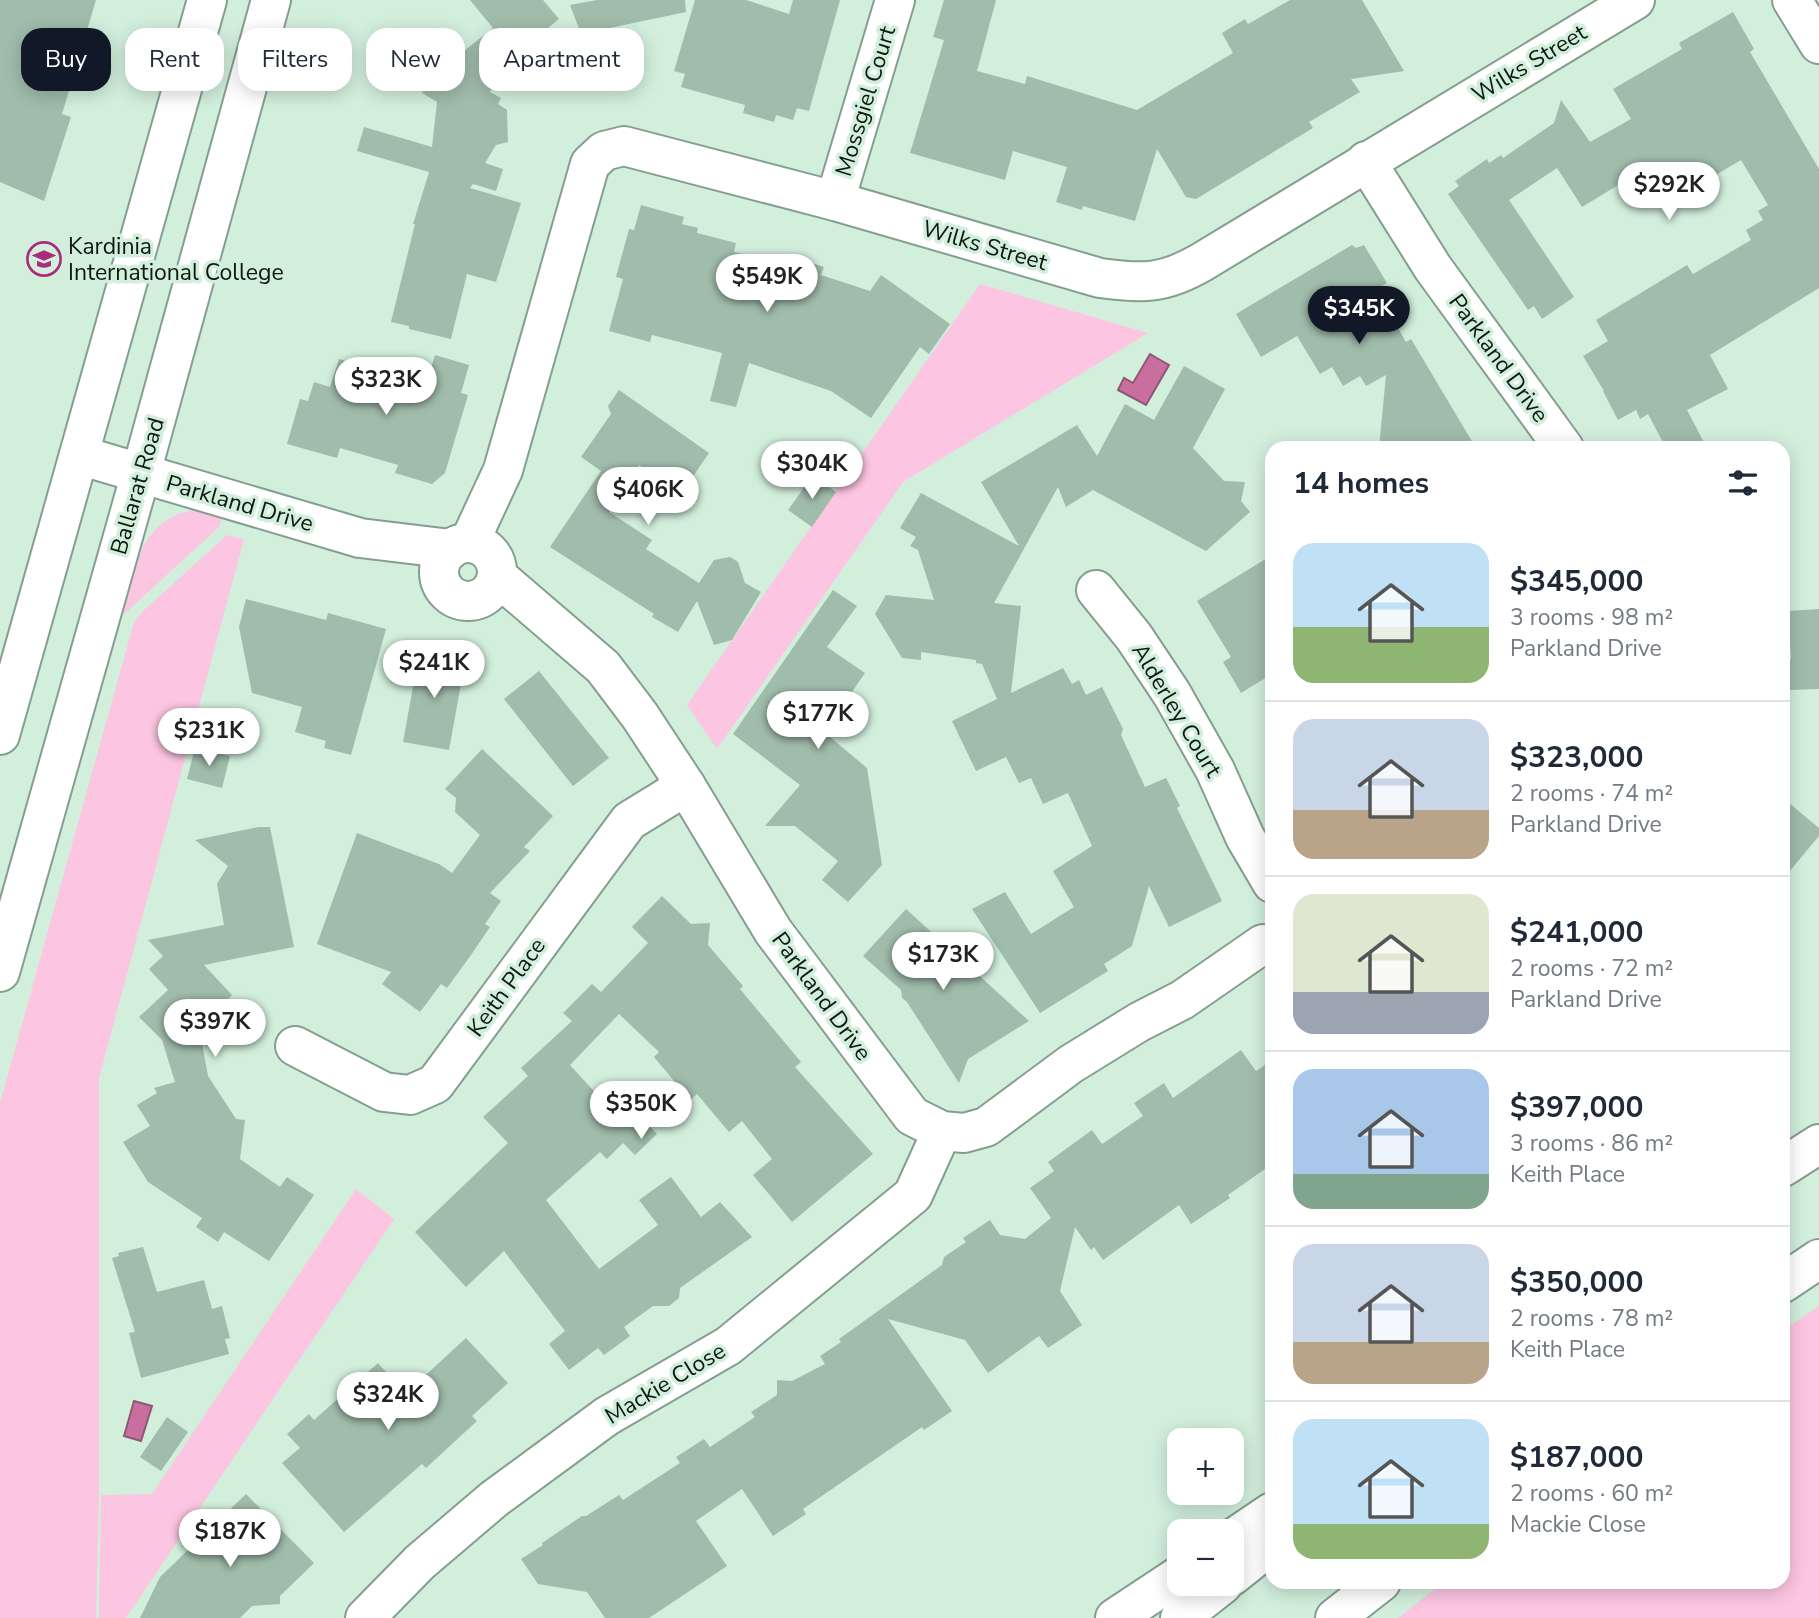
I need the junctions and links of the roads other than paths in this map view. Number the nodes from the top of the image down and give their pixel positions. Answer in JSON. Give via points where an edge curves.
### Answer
{"nodes":[{"id":1,"x":208,"y":0,"type":"edge"},
{"id":2,"x":271,"y":0,"type":"edge"},
{"id":3,"x":895,"y":0,"type":"edge"},
{"id":4,"x":1634,"y":0,"type":"edge"},
{"id":5,"x":1792,"y":0,"type":"edge"},
{"id":6,"x":1819,"y":44,"type":"edge"},
{"id":7,"x":1366,"y":161,"type":"junction"},
{"id":8,"x":835,"y":201,"type":"junction"},
{"id":9,"x":1559,"y":441,"type":"edge"},
{"id":10,"x":79,"y":455,"type":"junction"},
{"id":11,"x":141,"y":473,"type":"junction"},
{"id":12,"x":472,"y":568,"type":"junction"},
{"id":13,"x":1096,"y":590,"type":"dead end"},
{"id":14,"x":0,"y":735,"type":"edge"},
{"id":15,"x":686,"y":786,"type":"junction"},
{"id":16,"x":1245,"y":837,"type":"junction"},
{"id":17,"x":1265,"y":871,"type":"edge"},
{"id":18,"x":1265,"y":926,"type":"edge"},
{"id":19,"x":1265,"y":951,"type":"edge"},
{"id":20,"x":0,"y":972,"type":"edge"},
{"id":21,"x":295,"y":1046,"type":"dead end"},
{"id":22,"x":942,"y":1130,"type":"junction"},
{"id":23,"x":1819,"y":1144,"type":"edge"},
{"id":24,"x":1790,"y":1163,"type":"edge"},
{"id":25,"x":1819,"y":1259,"type":"edge"},
{"id":26,"x":1790,"y":1278,"type":"edge"},
{"id":27,"x":1265,"y":1518,"type":"edge"},
{"id":28,"x":1244,"y":1531,"type":"edge"},
{"id":29,"x":1265,"y":1550,"type":"edge"},
{"id":30,"x":1244,"y":1566,"type":"edge"},
{"id":31,"x":1167,"y":1584,"type":"edge"},
{"id":32,"x":1372,"y":1589,"type":"edge"},
{"id":33,"x":1208,"y":1596,"type":"edge"},
{"id":34,"x":365,"y":1618,"type":"edge"},
{"id":35,"x":1115,"y":1618,"type":"edge"},
{"id":36,"x":1180,"y":1618,"type":"edge"},
{"id":37,"x":1335,"y":1618,"type":"edge"}],
"edges":[{"from":1,"to":10,"type":"main road"},
{"from":2,"to":11,"type":"main road","name":"Ballarat Road"},
{"from":3,"to":8,"type":"main road","name":"Mossgiel Court"},
{"from":4,"to":7,"type":"main road","name":"Wilks Street"},
{"from":5,"to":6,"type":"main road"},
{"from":7,"to":8,"type":"main road","name":"Wilks Street","via":[[1184,272],[1143,282],[1100,278]]},
{"from":7,"to":9,"type":"main road","name":"Parkland Drive","via":[[1433,268]]},
{"from":8,"to":12,"type":"main road","name":"Wilks Street","via":[[624,146],[604,151],[590,164]]},
{"from":10,"to":11,"type":"main road","name":"Parkland Drive"},
{"from":10,"to":14,"type":"main road"},
{"from":11,"to":12,"type":"main road","name":"Parkland Drive"},
{"from":11,"to":20,"type":"main road","name":"Ballarat Road"},
{"from":12,"to":15,"type":"main road","name":"Parkland Drive","via":[[552,623],[603,667]]},
{"from":13,"to":16,"type":"main road","name":"Alderley Court","via":[[1172,694],[1215,770]]},
{"from":15,"to":21,"type":"main road","name":"Keith Place","via":[[629,821],[435,1084],[410,1095],[384,1092]]},
{"from":15,"to":22,"type":"main road","name":"Parkland Drive","via":[[773,931],[820,996],[912,1116]]},
{"from":16,"to":17,"type":"main road","name":"Alderley Court"},
{"from":16,"to":18,"type":"main road","name":"Alderley Court"},
{"from":19,"to":22,"type":"main road","name":"Parkland Drive","via":[[1071,1064],[986,1127],[964,1133]]},
{"from":22,"to":34,"type":"main road","name":"Mackie Close","via":[[914,1195],[728,1346],[607,1416],[494,1499],[420,1562]]},
{"from":23,"to":24,"type":"main road"},
{"from":25,"to":26,"type":"main road"},
{"from":27,"to":28,"type":"main road"},
{"from":29,"to":30,"type":"main road"},
{"from":31,"to":35,"type":"main road"},
{"from":32,"to":37,"type":"main road"},
{"from":33,"to":36,"type":"main road"}]}
